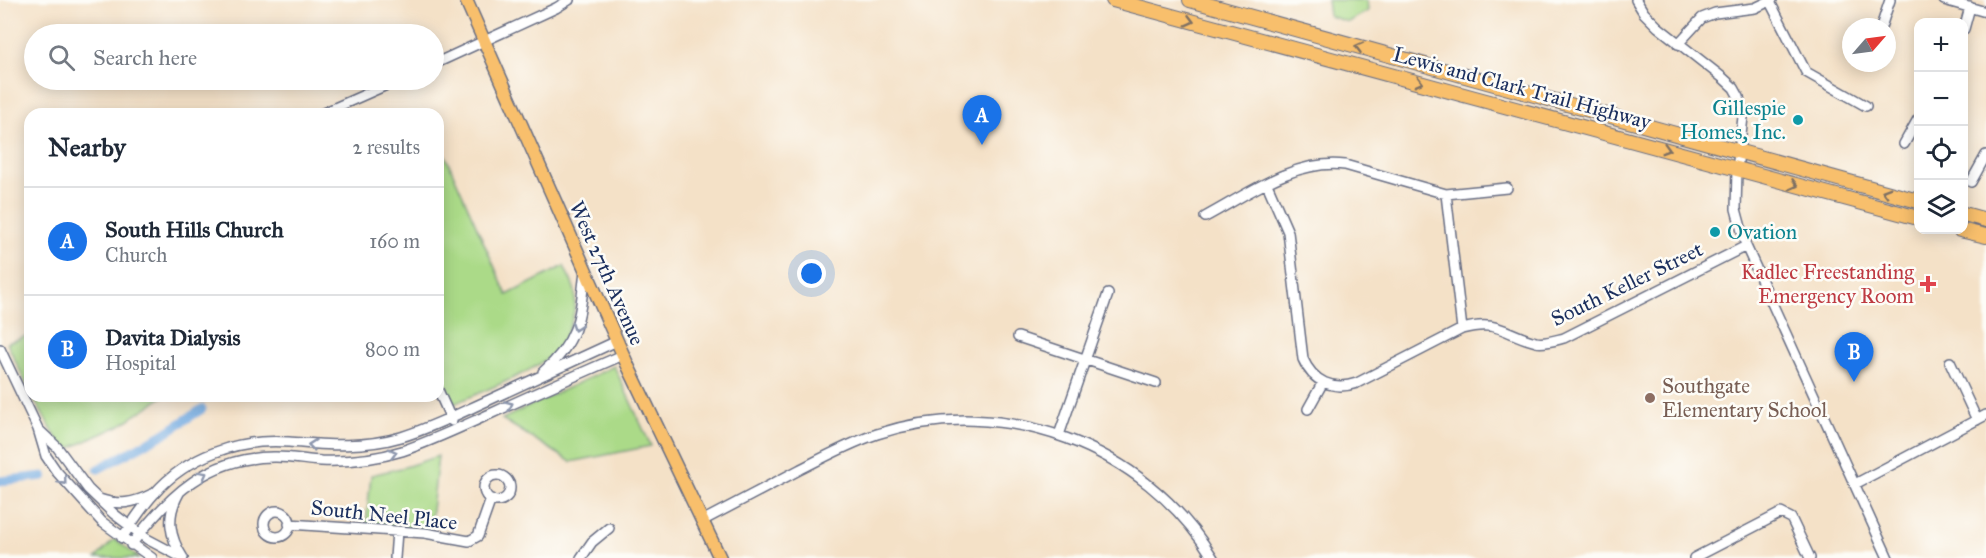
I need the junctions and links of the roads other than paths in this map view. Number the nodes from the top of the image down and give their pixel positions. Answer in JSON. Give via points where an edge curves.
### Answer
{"nodes":[{"id":1,"x":466,"y":0,"type":"edge"},
{"id":2,"x":569,"y":0,"type":"edge"},
{"id":3,"x":1113,"y":0,"type":"edge"},
{"id":4,"x":1190,"y":0,"type":"edge"},
{"id":5,"x":1636,"y":0,"type":"edge"},
{"id":6,"x":1770,"y":0,"type":"edge"},
{"id":7,"x":1890,"y":0,"type":"edge"},
{"id":8,"x":1944,"y":0,"type":"edge"},
{"id":9,"x":1970,"y":7,"type":"junction"},
{"id":10,"x":1986,"y":12,"type":"edge"},
{"id":11,"x":1884,"y":18,"type":"edge"},
{"id":12,"x":1967,"y":18,"type":"edge"},
{"id":13,"x":484,"y":41,"type":"junction"},
{"id":14,"x":1678,"y":44,"type":"junction"},
{"id":15,"x":444,"y":59,"type":"edge"},
{"id":16,"x":375,"y":90,"type":"edge"},
{"id":17,"x":1866,"y":106,"type":"dead end"},
{"id":18,"x":335,"y":108,"type":"edge"},
{"id":19,"x":1914,"y":126,"type":"edge"},
{"id":20,"x":1904,"y":144,"type":"dead end"},
{"id":21,"x":1739,"y":152,"type":"junction"},
{"id":22,"x":1986,"y":155,"type":"edge"},
{"id":23,"x":1737,"y":170,"type":"junction"},
{"id":24,"x":1971,"y":182,"type":"dead end"},
{"id":25,"x":1267,"y":184,"type":"junction"},
{"id":26,"x":1507,"y":188,"type":"dead end"},
{"id":27,"x":1446,"y":194,"type":"junction"},
{"id":28,"x":1914,"y":200,"type":"edge"},
{"id":29,"x":1968,"y":215,"type":"edge"},
{"id":30,"x":1205,"y":217,"type":"dead end"},
{"id":31,"x":1914,"y":217,"type":"edge"},
{"id":32,"x":1986,"y":220,"type":"edge"},
{"id":33,"x":1968,"y":232,"type":"edge"},
{"id":34,"x":1986,"y":236,"type":"edge"},
{"id":35,"x":1746,"y":246,"type":"junction"},
{"id":36,"x":585,"y":270,"type":"junction"},
{"id":37,"x":1108,"y":294,"type":"dead end"},
{"id":38,"x":1462,"y":329,"type":"junction"},
{"id":39,"x":1018,"y":337,"type":"dead end"},
{"id":40,"x":617,"y":341,"type":"junction"},
{"id":41,"x":0,"y":349,"type":"edge"},
{"id":42,"x":623,"y":355,"type":"junction"},
{"id":43,"x":1085,"y":360,"type":"junction"},
{"id":44,"x":1950,"y":362,"type":"dead end"},
{"id":45,"x":534,"y":379,"type":"junction"},
{"id":46,"x":1323,"y":382,"type":"junction"},
{"id":47,"x":1156,"y":383,"type":"dead end"},
{"id":48,"x":24,"y":400,"type":"edge"},
{"id":49,"x":25,"y":402,"type":"edge"},
{"id":50,"x":443,"y":402,"type":"edge"},
{"id":51,"x":1308,"y":409,"type":"dead end"},
{"id":52,"x":1986,"y":415,"type":"edge"},
{"id":53,"x":450,"y":418,"type":"junction"},
{"id":54,"x":1977,"y":420,"type":"junction"},
{"id":55,"x":38,"y":429,"type":"junction"},
{"id":56,"x":455,"y":429,"type":"junction"},
{"id":57,"x":1059,"y":435,"type":"junction"},
{"id":58,"x":278,"y":441,"type":"junction"},
{"id":59,"x":276,"y":457,"type":"junction"},
{"id":60,"x":1855,"y":484,"type":"junction"},
{"id":61,"x":183,"y":487,"type":"junction"},
{"id":62,"x":154,"y":493,"type":"junction"},
{"id":63,"x":97,"y":498,"type":"junction"},
{"id":64,"x":491,"y":499,"type":"dead end"},
{"id":65,"x":702,"y":520,"type":"junction"},
{"id":66,"x":289,"y":524,"type":"dead end"},
{"id":67,"x":129,"y":526,"type":"junction"},
{"id":68,"x":609,"y":528,"type":"dead end"},
{"id":69,"x":397,"y":531,"type":"junction"},
{"id":70,"x":140,"y":534,"type":"junction"},
{"id":71,"x":122,"y":538,"type":"junction"},
{"id":72,"x":131,"y":545,"type":"junction"},
{"id":73,"x":152,"y":558,"type":"edge"},
{"id":74,"x":183,"y":558,"type":"edge"},
{"id":75,"x":395,"y":558,"type":"edge"},
{"id":76,"x":581,"y":558,"type":"edge"},
{"id":77,"x":720,"y":558,"type":"edge"},
{"id":78,"x":1213,"y":558,"type":"edge"},
{"id":79,"x":1694,"y":558,"type":"edge"},
{"id":80,"x":1810,"y":558,"type":"edge"},
{"id":81,"x":1888,"y":558,"type":"edge"}],
"edges":[{"from":1,"to":13,"type":"main road","name":"West 27th Avenue"},
{"from":2,"to":13,"type":"street"},
{"from":3,"to":23,"type":"highway","name":"Lewis and Clark Trail Highway","one_way":true},
{"from":21,"to":4,"type":"highway","name":"Lewis and Clark Trail Highway","one_way":true},
{"from":5,"to":14,"type":"street","via":[[1644,13]]},
{"from":6,"to":14,"type":"street","via":[[1755,8],[1702,18]]},
{"from":6,"to":17,"type":"street","via":[[1806,72]]},
{"from":7,"to":11,"type":"street"},
{"from":8,"to":9,"type":"street"},
{"from":9,"to":10,"type":"street"},
{"from":9,"to":12,"type":"street"},
{"from":13,"to":15,"type":"street"},
{"from":13,"to":36,"type":"main road","name":"West 27th Avenue"},
{"from":14,"to":21,"type":"street","via":[[1734,88],[1743,117]]},
{"from":16,"to":18,"type":"street"},
{"from":19,"to":20,"type":"street"},
{"from":21,"to":23,"type":"street"},
{"from":28,"to":21,"type":"highway","name":"Lewis and Clark Trail Highway","one_way":true},
{"from":22,"to":24,"type":"street"},
{"from":23,"to":31,"type":"highway","name":"Lewis and Clark Trail Highway","one_way":true},
{"from":23,"to":35,"type":"street","via":[[1736,209]]},
{"from":25,"to":27,"type":"street","via":[[1302,167],[1331,163]]},
{"from":25,"to":30,"type":"street"},
{"from":25,"to":46,"type":"street","via":[[1288,232],[1303,359],[1312,374]]},
{"from":26,"to":27,"type":"street"},
{"from":27,"to":38,"type":"street"},
{"from":29,"to":32,"type":"highway"},
{"from":33,"to":34,"type":"highway"},
{"from":35,"to":38,"type":"street","name":"South Keller Street","via":[[1564,338],[1537,342],[1499,327]]},
{"from":35,"to":60,"type":"street"},
{"from":36,"to":40,"type":"main road","name":"West 27th Avenue"},
{"from":36,"to":45,"type":"street","one_way":true,"via":[[580,313],[572,339]]},
{"from":37,"to":43,"type":"street"},
{"from":38,"to":46,"type":"street","name":"South Keller Street","via":[[1357,384],[1342,387]]},
{"from":39,"to":43,"type":"street"},
{"from":40,"to":42,"type":"main road","name":"West 27th Avenue"},
{"from":40,"to":45,"type":"street"},
{"from":41,"to":48,"type":"street"},
{"from":56,"to":42,"type":"street","one_way":true},
{"from":42,"to":65,"type":"main road","name":"West 27th Avenue"},
{"from":43,"to":47,"type":"street"},
{"from":43,"to":57,"type":"street"},
{"from":44,"to":54,"type":"street"},
{"from":45,"to":53,"type":"street"},
{"from":46,"to":51,"type":"street"},
{"from":49,"to":55,"type":"street"},
{"from":50,"to":53,"type":"street"},
{"from":52,"to":54,"type":"street"},
{"from":53,"to":56,"type":"street"},
{"from":53,"to":58,"type":"street","one_way":true,"via":[[400,437],[362,445]]},
{"from":54,"to":60,"type":"street"},
{"from":55,"to":63,"type":"street"},
{"from":55,"to":71,"type":"street","one_way":true,"via":[[46,456],[63,481]]},
{"from":59,"to":56,"type":"street","one_way":true,"via":[[321,461],[376,457]]},
{"from":57,"to":65,"type":"street","via":[[988,420],[905,426],[843,447]]},
{"from":57,"to":78,"type":"street","via":[[1110,457],[1141,478],[1186,520]]},
{"from":58,"to":59,"type":"street"},
{"from":58,"to":62,"type":"street","via":[[244,444],[211,454],[184,468]]},
{"from":61,"to":59,"type":"street","one_way":true,"via":[[220,466]]},
{"from":60,"to":81,"type":"street"},
{"from":61,"to":70,"type":"street"},
{"from":61,"to":74,"type":"street","via":[[170,519],[172,538]]},
{"from":62,"to":63,"type":"street","via":[[126,504]]},
{"from":62,"to":67,"type":"street"},
{"from":63,"to":67,"type":"street"},
{"from":64,"to":69,"type":"street","name":"South Neel Place","via":[[480,531],[469,542]]},
{"from":65,"to":77,"type":"main road","name":"West 27th Avenue"},
{"from":66,"to":69,"type":"street","name":"South Neel Place"},
{"from":67,"to":70,"type":"street"},
{"from":67,"to":71,"type":"street"},
{"from":68,"to":76,"type":"street"},
{"from":69,"to":75,"type":"street"},
{"from":70,"to":72,"type":"street"},
{"from":70,"to":74,"type":"street"},
{"from":71,"to":72,"type":"street"},
{"from":72,"to":73,"type":"street"},
{"from":79,"to":80,"type":"street","via":[[1781,513],[1791,518]]}]}
